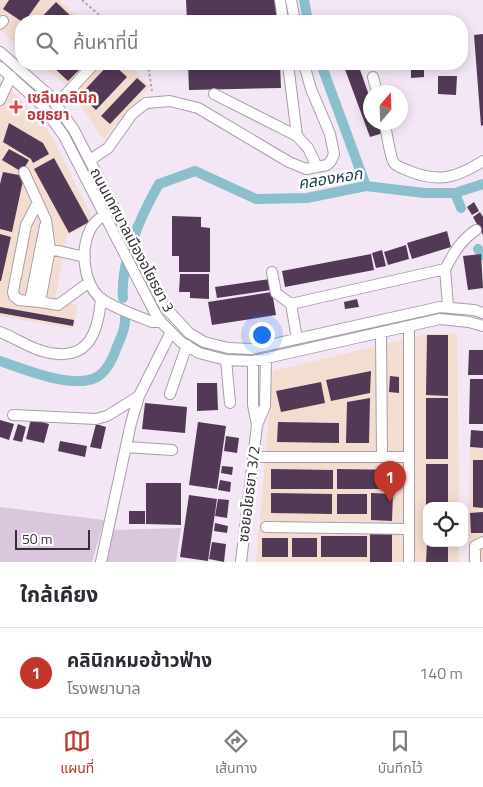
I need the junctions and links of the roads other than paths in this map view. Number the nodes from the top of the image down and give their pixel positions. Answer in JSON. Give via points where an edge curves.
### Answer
{"nodes":[{"id":1,"x":280,"y":0,"type":"edge"},
{"id":2,"x":291,"y":0,"type":"edge"},
{"id":3,"x":282,"y":15,"type":"edge"},
{"id":4,"x":294,"y":15,"type":"edge"},
{"id":5,"x":0,"y":52,"type":"edge"},
{"id":6,"x":15,"y":64,"type":"edge"},
{"id":7,"x":0,"y":67,"type":"edge"},
{"id":8,"x":23,"y":70,"type":"edge"},
{"id":9,"x":88,"y":70,"type":"edge"},
{"id":10,"x":289,"y":70,"type":"edge"},
{"id":11,"x":305,"y":70,"type":"edge"},
{"id":12,"x":11,"y":76,"type":"junction"},
{"id":13,"x":373,"y":77,"type":"dead end"},
{"id":14,"x":375,"y":85,"type":"edge"},
{"id":15,"x":214,"y":94,"type":"dead end"},
{"id":16,"x":0,"y":100,"type":"edge"},
{"id":17,"x":56,"y":105,"type":"junction"},
{"id":18,"x":386,"y":130,"type":"edge"},
{"id":19,"x":297,"y":136,"type":"junction"},
{"id":20,"x":90,"y":160,"type":"junction"},
{"id":21,"x":483,"y":162,"type":"edge"},
{"id":22,"x":317,"y":167,"type":"junction"},
{"id":23,"x":24,"y":172,"type":"dead end"},
{"id":24,"x":38,"y":202,"type":"junction"},
{"id":25,"x":106,"y":217,"type":"junction"},
{"id":26,"x":46,"y":220,"type":"junction"},
{"id":27,"x":476,"y":230,"type":"dead end"},
{"id":28,"x":50,"y":249,"type":"junction"},
{"id":29,"x":85,"y":258,"type":"junction"},
{"id":30,"x":445,"y":269,"type":"junction"},
{"id":31,"x":272,"y":272,"type":"dead end"},
{"id":32,"x":88,"y":283,"type":"junction"},
{"id":33,"x":100,"y":298,"type":"junction"},
{"id":34,"x":35,"y":301,"type":"junction"},
{"id":35,"x":291,"y":304,"type":"junction"},
{"id":36,"x":448,"y":306,"type":"junction"},
{"id":37,"x":483,"y":313,"type":"edge"},
{"id":38,"x":161,"y":322,"type":"junction"},
{"id":39,"x":349,"y":326,"type":"junction"},
{"id":40,"x":409,"y":326,"type":"junction"},
{"id":41,"x":483,"y":326,"type":"edge"},
{"id":42,"x":0,"y":332,"type":"edge"},
{"id":43,"x":171,"y":332,"type":"junction"},
{"id":44,"x":381,"y":332,"type":"junction"},
{"id":45,"x":352,"y":338,"type":"junction"},
{"id":46,"x":297,"y":339,"type":"junction"},
{"id":47,"x":187,"y":345,"type":"junction"},
{"id":48,"x":266,"y":358,"type":"junction"},
{"id":49,"x":226,"y":360,"type":"junction"},
{"id":50,"x":253,"y":361,"type":"junction"},
{"id":51,"x":170,"y":394,"type":"dead end"},
{"id":52,"x":139,"y":396,"type":"junction"},
{"id":53,"x":230,"y":403,"type":"dead end"},
{"id":54,"x":13,"y":415,"type":"dead end"},
{"id":55,"x":257,"y":425,"type":"junction"},
{"id":56,"x":126,"y":447,"type":"junction"},
{"id":57,"x":172,"y":450,"type":"dead end"},
{"id":58,"x":253,"y":457,"type":"junction"},
{"id":59,"x":382,"y":457,"type":"junction"},
{"id":60,"x":409,"y":457,"type":"junction"},
{"id":61,"x":266,"y":527,"type":"dead end"},
{"id":62,"x":409,"y":529,"type":"junction"},
{"id":63,"x":483,"y":542,"type":"edge"},
{"id":64,"x":101,"y":562,"type":"edge"},
{"id":65,"x":241,"y":562,"type":"edge"},
{"id":66,"x":409,"y":562,"type":"edge"},
{"id":67,"x":475,"y":562,"type":"edge"}],
"edges":[{"from":1,"to":3,"type":"street"},
{"from":2,"to":4,"type":"street"},
{"from":5,"to":6,"type":"street","name":"ถนนเทศบาลเมืองอโยธยา 3"},
{"from":7,"to":12,"type":"street","name":"ถนนเทศบาลเมืองอโยธยา 3"},
{"from":8,"to":17,"type":"street","name":"ถนนเทศบาลเมืองอโยธยา 3"},
{"from":9,"to":17,"type":"street"},
{"from":10,"to":19,"type":"street"},
{"from":11,"to":22,"type":"street","via":[[310,89],[330,134],[334,154],[332,161]]},
{"from":12,"to":16,"type":"street"},
{"from":12,"to":25,"type":"street","name":"ถนนเทศบาลเมืองอโยธยา 3","via":[[41,104],[64,136]]},
{"from":13,"to":14,"type":"street"},
{"from":15,"to":19,"type":"street"},
{"from":17,"to":20,"type":"street","name":"ถนนเทศบาลเมืองอโยธยา 3"},
{"from":18,"to":21,"type":"street","via":[[395,164],[417,174],[438,179],[464,173]]},
{"from":19,"to":22,"type":"street","via":[[308,148]]},
{"from":20,"to":22,"type":"street","via":[[108,148],[132,114],[146,103],[170,101],[198,108],[289,162],[306,169]]},
{"from":20,"to":46,"type":"street","name":"ถนนเทศบาลเมืองอโยธยา 3","via":[[169,312],[189,333],[204,342],[228,348],[251,349]]},
{"from":23,"to":24,"type":"street"},
{"from":24,"to":26,"type":"street"},
{"from":24,"to":34,"type":"street","via":[[26,225],[13,292],[19,300]]},
{"from":25,"to":29,"type":"street","via":[[91,228]]},
{"from":25,"to":38,"type":"street","name":"ถนนเทศบาลเมืองอโยธยา 3"},
{"from":26,"to":28,"type":"street"},
{"from":26,"to":34,"type":"street"},
{"from":27,"to":30,"type":"street","via":[[456,247]]},
{"from":28,"to":29,"type":"street"},
{"from":28,"to":34,"type":"street"},
{"from":29,"to":32,"type":"street"},
{"from":30,"to":35,"type":"street"},
{"from":30,"to":36,"type":"street"},
{"from":31,"to":35,"type":"street","via":[[276,293]]},
{"from":32,"to":33,"type":"street"},
{"from":32,"to":34,"type":"street","via":[[58,304]]},
{"from":33,"to":38,"type":"street","via":[[152,322]]},
{"from":33,"to":42,"type":"street","via":[[99,321],[83,349],[64,354],[39,350]]},
{"from":35,"to":46,"type":"street"},
{"from":36,"to":37,"type":"street","name":"ถนนเทศบาลเมืองอโยธยา 3"},
{"from":36,"to":39,"type":"street","name":"ถนนเทศบาลเมืองอโยธยา 3"},
{"from":38,"to":43,"type":"street","name":"ถนนเทศบาลเมืองอโยธยา 3"},
{"from":39,"to":45,"type":"street"},
{"from":39,"to":46,"type":"street","name":"ถนนเทศบาลเมืองอโยธยา 3"},
{"from":40,"to":41,"type":"street","name":"ถนนเทศบาลเมืองอโยธยา 3","via":[[440,319]]},
{"from":40,"to":44,"type":"street","name":"ถนนเทศบาลเมืองอโยธยา 3"},
{"from":40,"to":60,"type":"street"},
{"from":43,"to":47,"type":"street","name":"ถนนเทศบาลเมืองอโยธยา 3"},
{"from":43,"to":52,"type":"street"},
{"from":44,"to":45,"type":"street","name":"ถนนเทศบาลเมืองอโยธยา 3"},
{"from":44,"to":59,"type":"street"},
{"from":45,"to":48,"type":"street","name":"ถนนเทศบาลเมืองอโยธยา 3"},
{"from":47,"to":49,"type":"street","name":"ถนนเทศบาลเมืองอโยธยา 3","via":[[199,353]]},
{"from":47,"to":51,"type":"street"},
{"from":48,"to":50,"type":"street","name":"ถนนเทศบาลเมืองอโยธยา 3"},
{"from":48,"to":55,"type":"street","name":"ซอยอโยธยา 3/2","via":[[265,406]]},
{"from":49,"to":50,"type":"street","name":"ถนนเทศบาลเมืองอโยธยา 3"},
{"from":49,"to":53,"type":"street"},
{"from":50,"to":55,"type":"street","name":"ซอยอโยธยา 3/2","via":[[253,405]]},
{"from":52,"to":54,"type":"street","via":[[107,416],[96,419]]},
{"from":52,"to":56,"type":"street"},
{"from":55,"to":58,"type":"street","name":"ซอยอโยธยา 3/2"},
{"from":56,"to":57,"type":"street"},
{"from":56,"to":64,"type":"street"},
{"from":58,"to":59,"type":"street"},
{"from":58,"to":65,"type":"street","name":"ซอยอโยธยา 3/2"},
{"from":59,"to":60,"type":"street"},
{"from":60,"to":62,"type":"street"},
{"from":61,"to":62,"type":"street"},
{"from":62,"to":66,"type":"street"},
{"from":63,"to":67,"type":"street","via":[[475,546]]}]}
